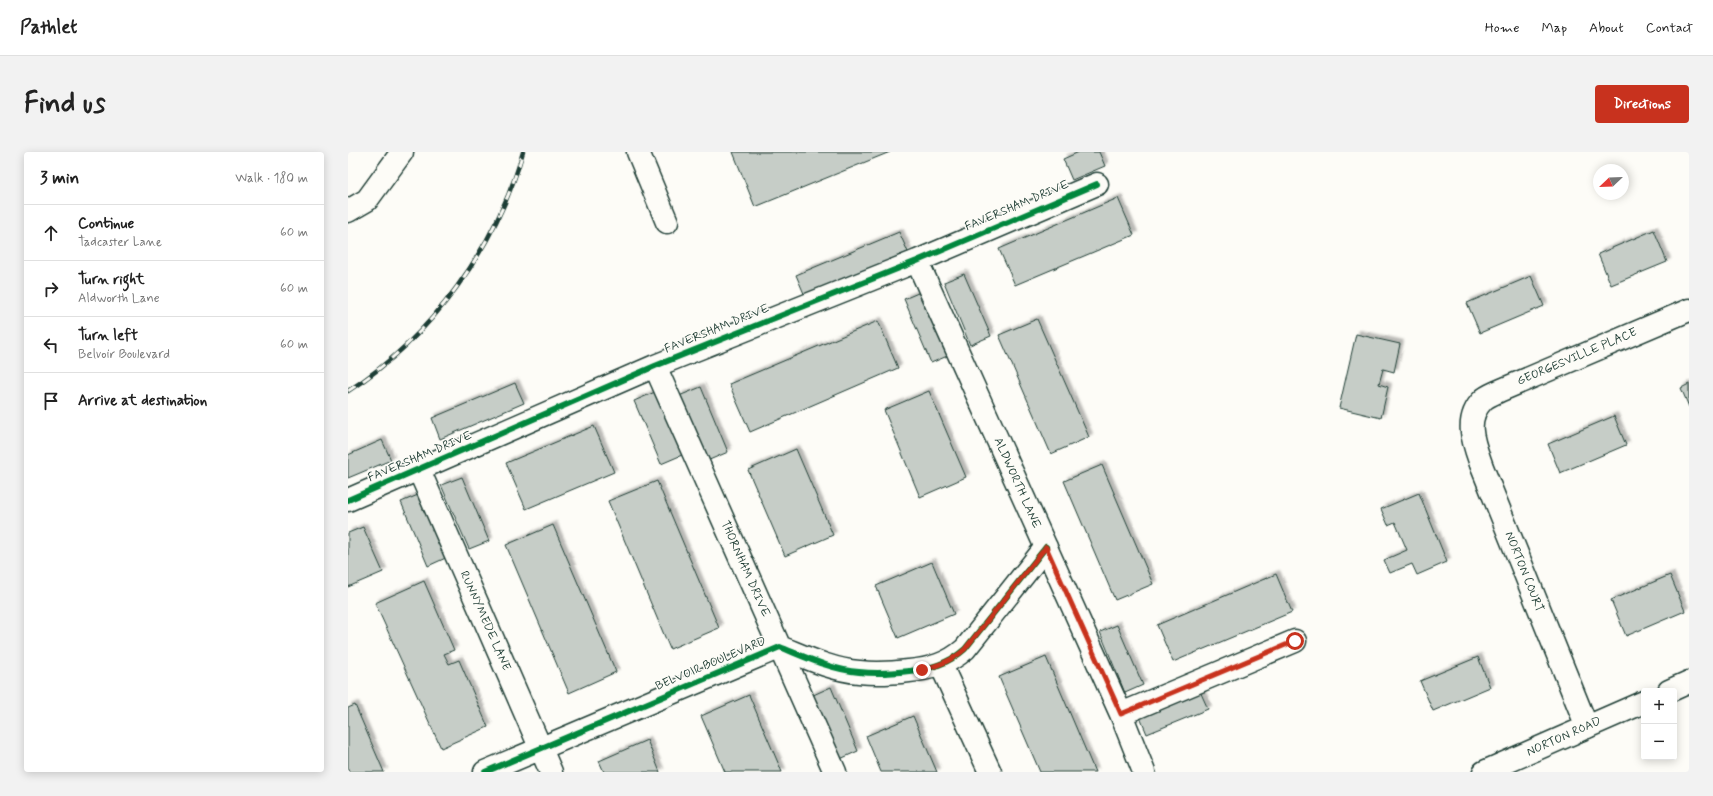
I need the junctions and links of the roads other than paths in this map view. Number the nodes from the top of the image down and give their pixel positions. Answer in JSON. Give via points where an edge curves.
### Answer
{"nodes":[{"id":1,"x":402,"y":152,"type":"edge"},
{"id":2,"x":638,"y":152,"type":"edge"},
{"id":3,"x":1097,"y":184,"type":"dead end"},
{"id":4,"x":348,"y":211,"type":"edge"},
{"id":5,"x":667,"y":222,"type":"dead end"},
{"id":6,"x":917,"y":261,"type":"junction"},
{"id":7,"x":1689,"y":310,"type":"edge"},
{"id":8,"x":655,"y":366,"type":"junction"},
{"id":9,"x":1474,"y":414,"type":"joint"},
{"id":10,"x":419,"y":470,"type":"junction"},
{"id":11,"x":348,"y":500,"type":"edge"},
{"id":12,"x":1046,"y":547,"type":"junction"},
{"id":13,"x":1295,"y":641,"type":"dead end"},
{"id":14,"x":780,"y":647,"type":"junction"},
{"id":15,"x":942,"y":664,"type":"junction"},
{"id":16,"x":1689,"y":682,"type":"edge"},
{"id":17,"x":1676,"y":688,"type":"edge"},
{"id":18,"x":1641,"y":703,"type":"edge"},
{"id":19,"x":1121,"y":714,"type":"junction"},
{"id":20,"x":1587,"y":727,"type":"junction"},
{"id":21,"x":541,"y":748,"type":"junction"},
{"id":22,"x":484,"y":772,"type":"edge"},
{"id":23,"x":551,"y":772,"type":"edge"},
{"id":24,"x":835,"y":772,"type":"edge"},
{"id":25,"x":990,"y":772,"type":"edge"},
{"id":26,"x":1144,"y":772,"type":"edge"},
{"id":27,"x":1484,"y":772,"type":"edge"}],
"edges":[{"from":1,"to":4,"type":"street","via":[[367,200]]},
{"from":2,"to":5,"type":"street"},
{"from":3,"to":6,"type":"street","name":"FAVERSHAM DRIVE"},
{"from":6,"to":8,"type":"street","name":"FAVERSHAM DRIVE"},
{"from":6,"to":12,"type":"street","name":"ALDWORTH LANE"},
{"from":7,"to":9,"type":"street","name":"GEORGESVILLE PLACE","via":[[1500,390],[1483,399]]},
{"from":8,"to":10,"type":"street","name":"FAVERSHAM DRIVE"},
{"from":8,"to":14,"type":"street","name":"THORNHAM DRIVE"},
{"from":9,"to":20,"type":"street","name":"NORTON COURT","via":[[1471,427],[1482,467]]},
{"from":10,"to":11,"type":"street","name":"FAVERSHAM DRIVE"},
{"from":10,"to":21,"type":"street","name":"RUNNYMEDE LANE"},
{"from":12,"to":15,"type":"street","name":"BELVOIR BOULEVARD","via":[[965,649]]},
{"from":12,"to":19,"type":"street","name":"ALDWORTH LANE"},
{"from":13,"to":19,"type":"street"},
{"from":14,"to":15,"type":"street","name":"BELVOIR BOULEVARD","via":[[827,665],[858,672],[922,670]]},
{"from":14,"to":21,"type":"street","name":"BELVOIR BOULEVARD"},
{"from":14,"to":24,"type":"street","name":"THORNHAM DRIVE"},
{"from":15,"to":25,"type":"street"},
{"from":16,"to":17,"type":"street"},
{"from":18,"to":20,"type":"street","name":"NORTON ROAD"},
{"from":19,"to":26,"type":"street","name":"ALDWORTH LANE"},
{"from":20,"to":27,"type":"street","name":"NORTON ROAD"},
{"from":21,"to":22,"type":"street","name":"BELVOIR BOULEVARD"},
{"from":21,"to":23,"type":"street","name":"RUNNYMEDE LANE"}]}
